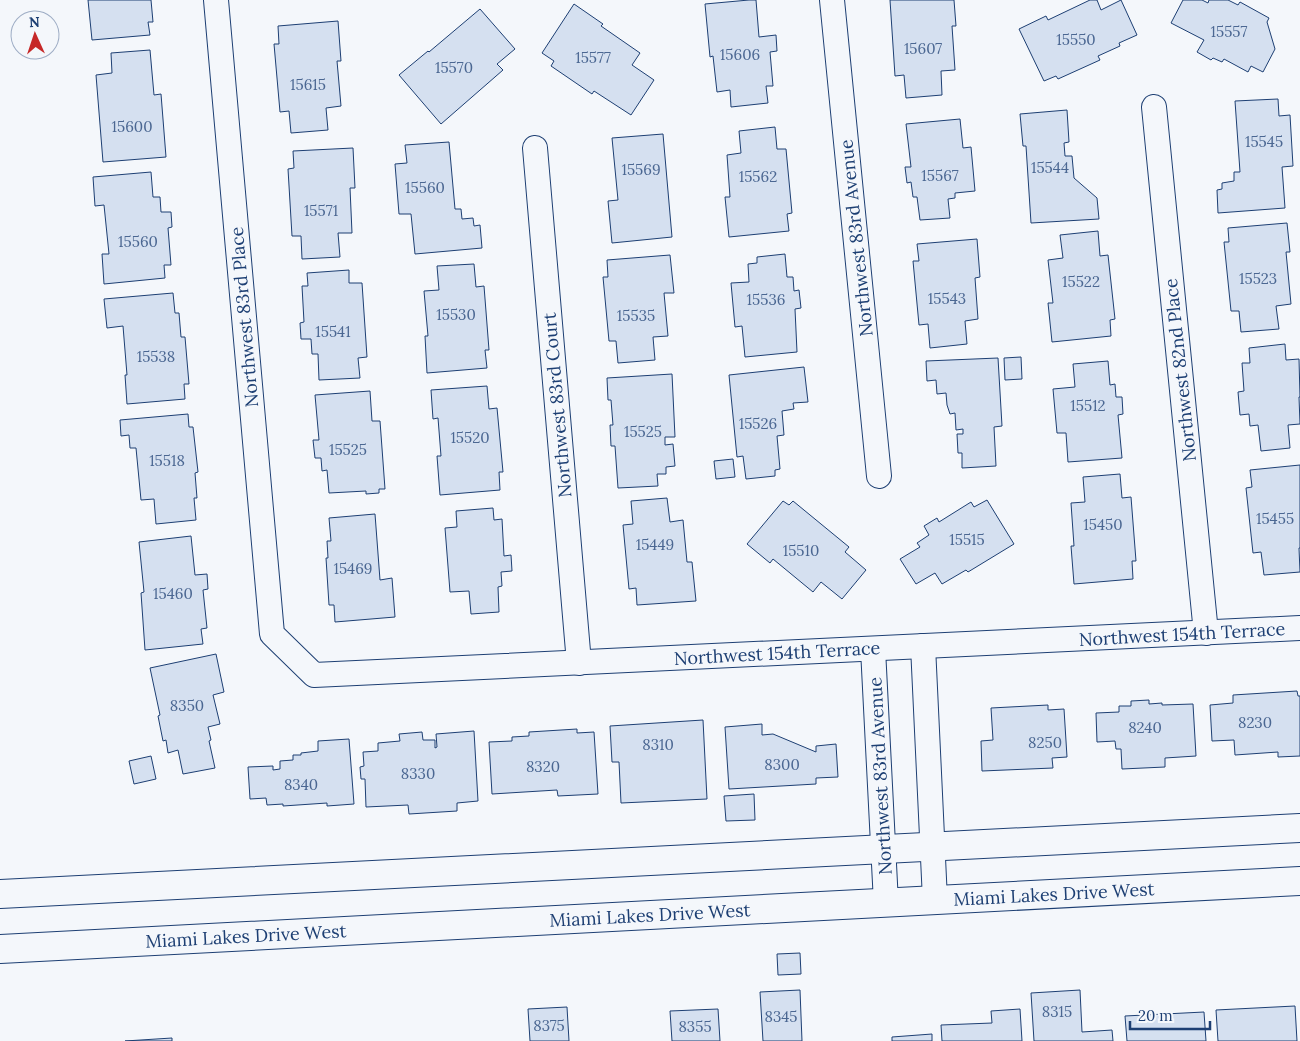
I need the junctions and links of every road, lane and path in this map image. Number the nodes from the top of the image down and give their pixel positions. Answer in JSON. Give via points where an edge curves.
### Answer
{"nodes":[{"id":1,"x":216,"y":0,"type":"edge"},
{"id":2,"x":832,"y":0,"type":"edge"},
{"id":3,"x":1154,"y":108,"type":"dead end"},
{"id":4,"x":534,"y":148,"type":"dead end"},
{"id":5,"x":879,"y":476,"type":"dead end"},
{"id":6,"x":1300,"y":628,"type":"edge"},
{"id":7,"x":1206,"y":633,"type":"junction"},
{"id":8,"x":272,"y":634,"type":"joint"},
{"id":9,"x":923,"y":646,"type":"junction"},
{"id":10,"x":873,"y":649,"type":"junction"},
{"id":11,"x":579,"y":663,"type":"junction"},
{"id":12,"x":1300,"y":828,"type":"edge"},
{"id":13,"x":932,"y":847,"type":"junction"},
{"id":14,"x":883,"y":850,"type":"junction"},
{"id":15,"x":1300,"y":881,"type":"edge"},
{"id":16,"x":0,"y":894,"type":"edge"},
{"id":17,"x":935,"y":900,"type":"junction"},
{"id":18,"x":886,"y":903,"type":"junction"},
{"id":19,"x":0,"y":949,"type":"edge"}],
"edges":[{"from":1,"to":8,"type":"street","name":"Northwest 83rd Place"},
{"from":2,"to":5,"type":"street","name":"Northwest 83rd Avenue"},
{"from":3,"to":7,"type":"street","name":"Northwest 82nd Place"},
{"from":4,"to":11,"type":"street","name":"Northwest 83rd Court"},
{"from":6,"to":7,"type":"street","name":"Northwest 154th Terrace"},
{"from":7,"to":9,"type":"street","name":"Northwest 154th Terrace"},
{"from":8,"to":11,"type":"street","name":"Northwest 154th Terrace","via":[[314,675]]},
{"from":9,"to":10,"type":"street","name":"Northwest 154th Terrace"},
{"from":9,"to":13,"type":"street"},
{"from":10,"to":11,"type":"street","name":"Northwest 154th Terrace"},
{"from":10,"to":14,"type":"street","name":"Northwest 83rd Avenue"},
{"from":12,"to":13,"type":"main road"},
{"from":13,"to":14,"type":"main road"},
{"from":13,"to":17,"type":"street"},
{"from":14,"to":16,"type":"main road"},
{"from":14,"to":18,"type":"street","name":"Northwest 83rd Avenue"},
{"from":15,"to":17,"type":"main road","name":"Miami Lakes Drive West"},
{"from":17,"to":18,"type":"main road","name":"Miami Lakes Drive West"},
{"from":18,"to":19,"type":"main road","name":"Miami Lakes Drive West"}]}
